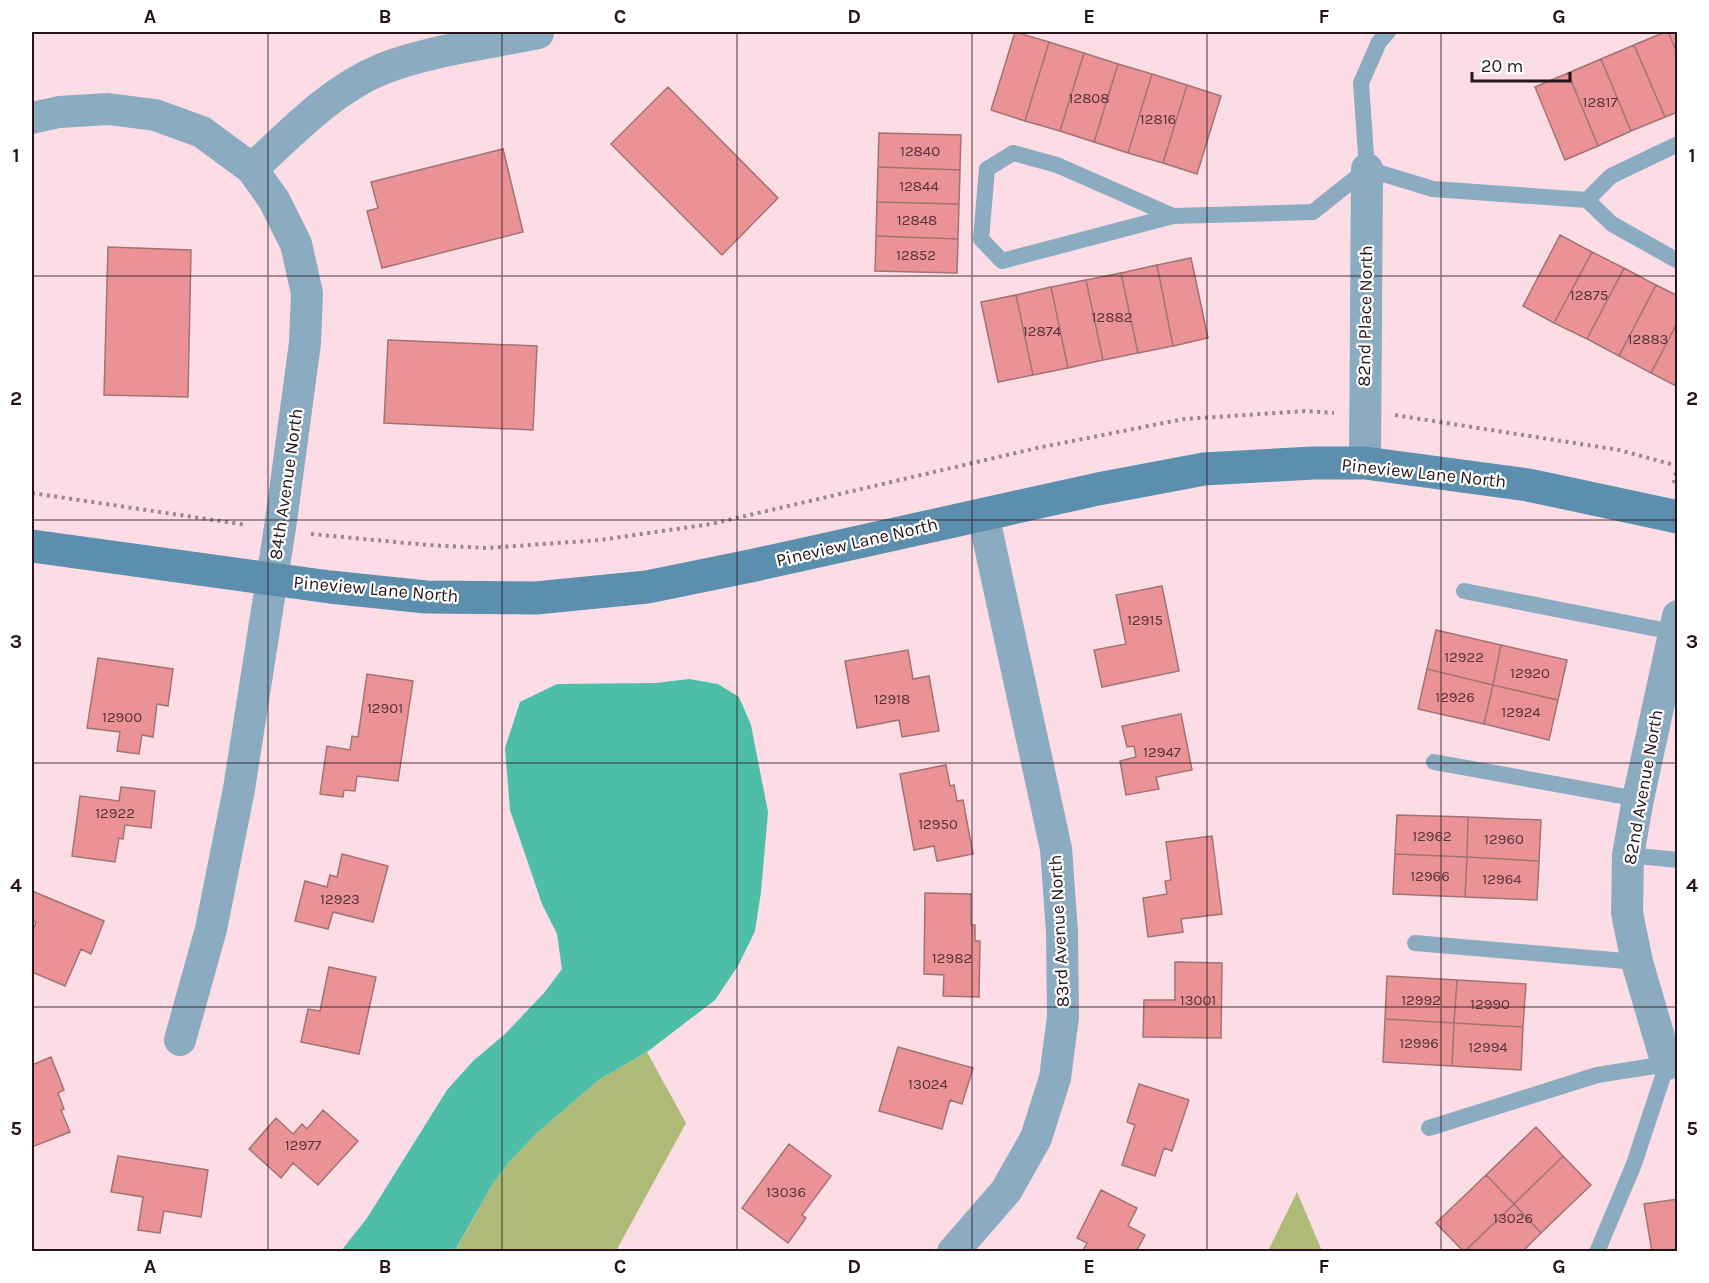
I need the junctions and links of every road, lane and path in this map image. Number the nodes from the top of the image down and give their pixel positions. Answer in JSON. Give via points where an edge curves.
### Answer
{"nodes":[{"id":1,"x":1388,"y":32,"type":"edge"},
{"id":2,"x":538,"y":33,"type":"dead end"},
{"id":3,"x":32,"y":118,"type":"edge"},
{"id":4,"x":1677,"y":144,"type":"edge"},
{"id":5,"x":1367,"y":169,"type":"junction"},
{"id":6,"x":252,"y":170,"type":"junction"},
{"id":7,"x":1587,"y":200,"type":"junction"},
{"id":8,"x":1173,"y":216,"type":"junction"},
{"id":9,"x":1677,"y":261,"type":"edge"},
{"id":10,"x":1364,"y":415,"type":"junction"},
{"id":11,"x":1365,"y":463,"type":"junction"},
{"id":12,"x":1677,"y":466,"type":"edge"},
{"id":13,"x":32,"y":493,"type":"edge"},
{"id":14,"x":982,"y":514,"type":"junction"},
{"id":15,"x":1677,"y":517,"type":"edge"},
{"id":16,"x":280,"y":530,"type":"junction"},
{"id":17,"x":32,"y":546,"type":"edge"},
{"id":18,"x":272,"y":579,"type":"junction"},
{"id":19,"x":1464,"y":591,"type":"dead end"},
{"id":20,"x":1676,"y":627,"type":"edge"},
{"id":21,"x":1434,"y":762,"type":"dead end"},
{"id":22,"x":1638,"y":799,"type":"junction"},
{"id":23,"x":1628,"y":855,"type":"junction"},
{"id":24,"x":1677,"y":860,"type":"edge"},
{"id":25,"x":1415,"y":944,"type":"dead end"},
{"id":26,"x":1637,"y":962,"type":"junction"},
{"id":27,"x":180,"y":1040,"type":"dead end"},
{"id":28,"x":1674,"y":1068,"type":"edge"},
{"id":29,"x":1429,"y":1128,"type":"dead end"},
{"id":30,"x":953,"y":1251,"type":"edge"},
{"id":31,"x":1598,"y":1251,"type":"edge"}],
"edges":[{"from":1,"to":5,"type":"lane","via":[[1379,42],[1361,82]]},
{"from":2,"to":6,"type":"street","via":[[382,69],[309,117]]},
{"from":3,"to":6,"type":"street","name":"84th Avenue North","via":[[58,112],[108,110],[155,115],[202,132]]},
{"from":4,"to":7,"type":"lane","via":[[1611,176]]},
{"from":5,"to":7,"type":"lane","via":[[1433,189]]},
{"from":5,"to":8,"type":"lane","via":[[1313,212]]},
{"from":5,"to":10,"type":"street","name":"82nd Place North"},
{"from":6,"to":16,"type":"street","name":"84th Avenue North","via":[[274,200],[296,244],[307,293],[305,344]]},
{"from":7,"to":9,"type":"lane","via":[[1612,224]]},
{"from":8,"to":8,"type":"lane","via":[[1002,261],[981,240],[987,169],[1013,153],[1057,165]]},
{"from":10,"to":11,"type":"street","name":"82nd Place North"},
{"from":10,"to":12,"type":"path","via":[[1415,417],[1619,450]]},
{"from":10,"to":16,"type":"path","via":[[1305,411],[1184,419],[1037,448],[711,524],[600,540],[487,548]]},
{"from":11,"to":14,"type":"street","name":"Pineview Lane North","via":[[1204,469]]},
{"from":11,"to":15,"type":"street","name":"Pineview Lane North","via":[[1528,485]]},
{"from":13,"to":16,"type":"path"},
{"from":14,"to":18,"type":"street","name":"Pineview Lane North","via":[[647,587],[536,598],[426,597]]},
{"from":14,"to":30,"type":"street","name":"83rd Avenue North","via":[[1056,849],[1063,1017],[1055,1078],[1036,1138],[1006,1191]]},
{"from":16,"to":18,"type":"street","name":"84th Avenue North"},
{"from":17,"to":18,"type":"street","name":"Pineview Lane North"},
{"from":18,"to":27,"type":"street","name":"84th Avenue North","via":[[230,836],[211,929]]},
{"from":19,"to":20,"type":"lane"},
{"from":20,"to":22,"type":"street","name":"82nd Avenue North"},
{"from":21,"to":22,"type":"lane"},
{"from":22,"to":23,"type":"street","name":"82nd Avenue North"},
{"from":23,"to":24,"type":"lane"},
{"from":23,"to":26,"type":"street","name":"82nd Avenue North","via":[[1627,913]]},
{"from":25,"to":26,"type":"lane"},
{"from":26,"to":28,"type":"street","name":"82nd Avenue North"},
{"from":28,"to":29,"type":"lane","via":[[1597,1075]]},
{"from":28,"to":31,"type":"lane"}]}
